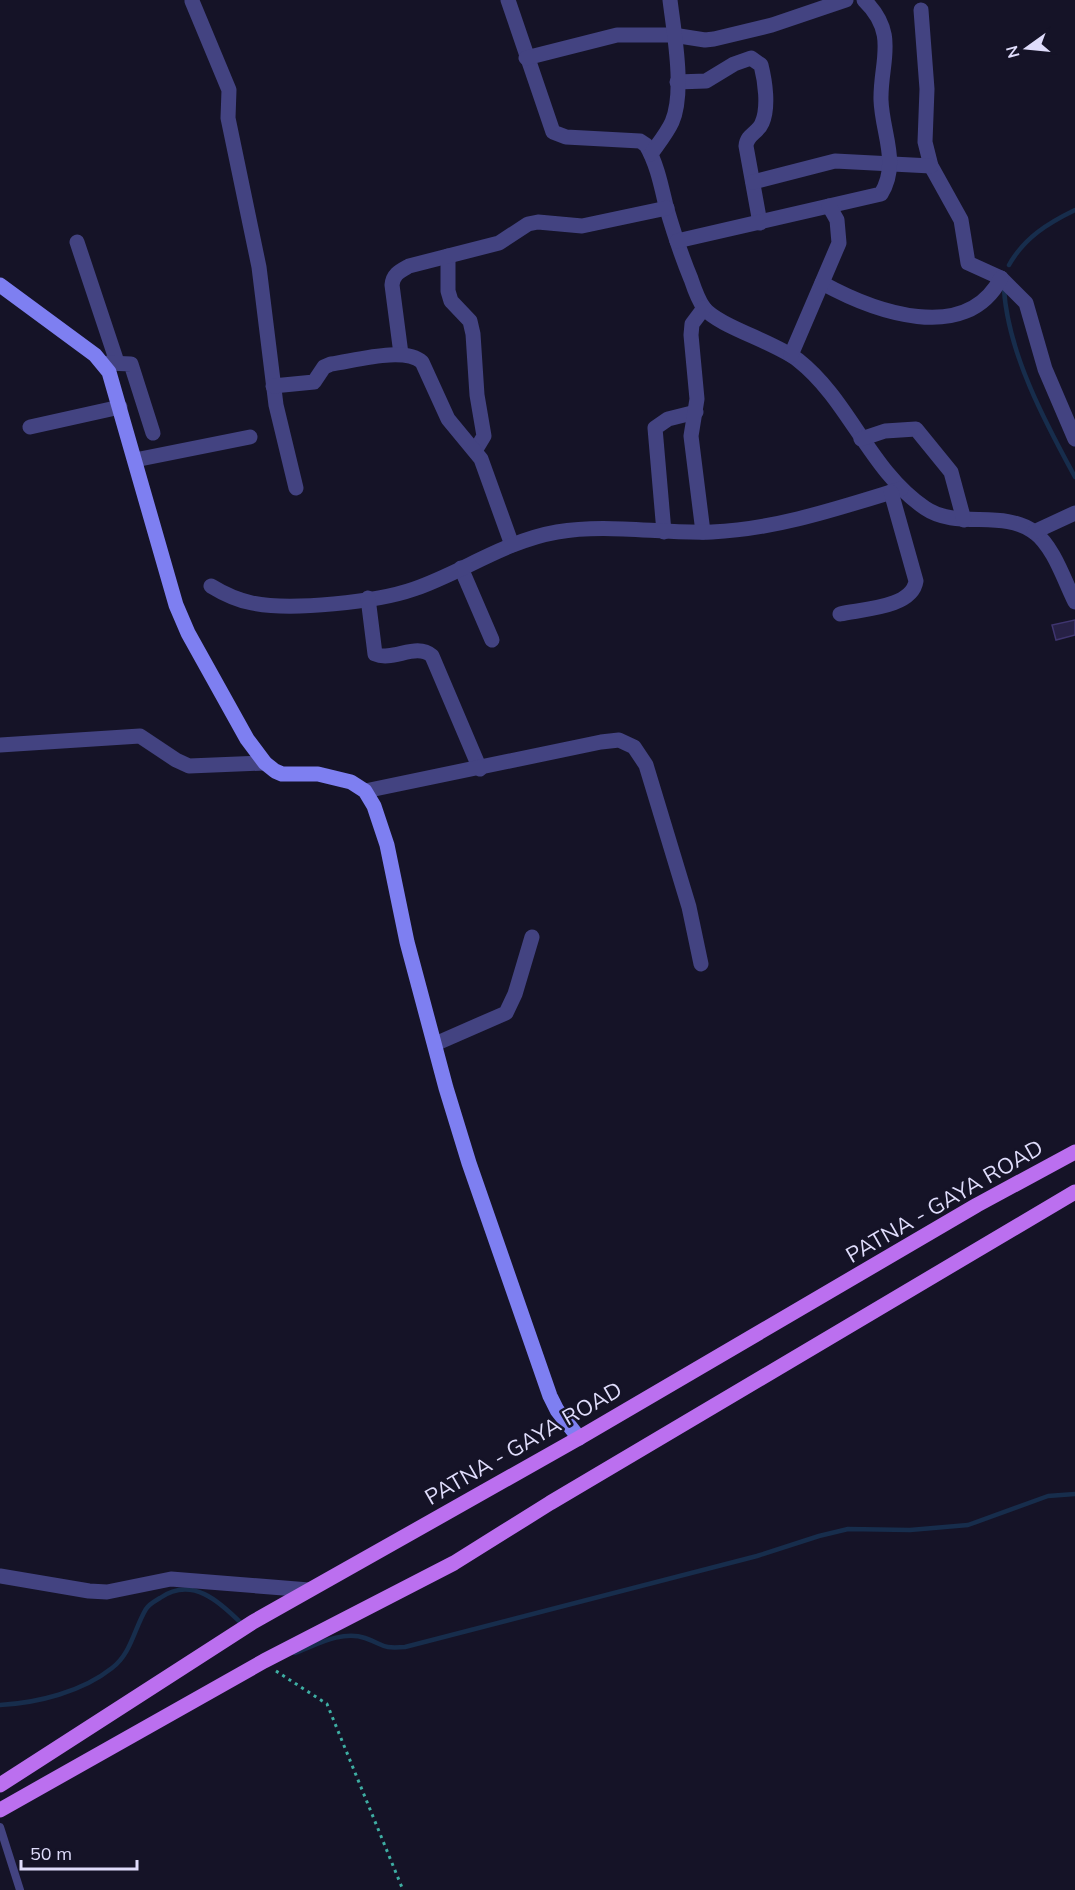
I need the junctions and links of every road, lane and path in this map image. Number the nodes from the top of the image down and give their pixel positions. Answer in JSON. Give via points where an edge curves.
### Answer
{"nodes":[{"id":1,"x":508,"y":0,"type":"edge"},
{"id":2,"x":670,"y":0,"type":"edge"},
{"id":3,"x":846,"y":0,"type":"edge"},
{"id":4,"x":864,"y":0,"type":"edge"},
{"id":5,"x":192,"y":1,"type":"edge"},
{"id":6,"x":921,"y":10,"type":"dead end"},
{"id":7,"x":674,"y":35,"type":"junction"},
{"id":8,"x":526,"y":58,"type":"junction"},
{"id":9,"x":677,"y":82,"type":"junction"},
{"id":10,"x":651,"y":154,"type":"junction"},
{"id":11,"x":891,"y":164,"type":"junction"},
{"id":12,"x":931,"y":166,"type":"junction"},
{"id":13,"x":753,"y":182,"type":"junction"},
{"id":14,"x":829,"y":206,"type":"junction"},
{"id":15,"x":667,"y":208,"type":"junction"},
{"id":16,"x":760,"y":222,"type":"junction"},
{"id":17,"x":677,"y":241,"type":"junction"},
{"id":18,"x":76,"y":242,"type":"dead end"},
{"id":19,"x":448,"y":256,"type":"junction"},
{"id":20,"x":1000,"y":278,"type":"junction"},
{"id":21,"x":822,"y":284,"type":"junction"},
{"id":22,"x":0,"y":285,"type":"edge"},
{"id":23,"x":704,"y":308,"type":"junction"},
{"id":24,"x":401,"y":354,"type":"junction"},
{"id":25,"x":791,"y":355,"type":"junction"},
{"id":26,"x":110,"y":363,"type":"junction"},
{"id":27,"x":273,"y":386,"type":"junction"},
{"id":28,"x":120,"y":407,"type":"junction"},
{"id":29,"x":696,"y":412,"type":"junction"},
{"id":30,"x":30,"y":426,"type":"dead end"},
{"id":31,"x":153,"y":433,"type":"dead end"},
{"id":32,"x":250,"y":437,"type":"dead end"},
{"id":33,"x":861,"y":439,"type":"junction"},
{"id":34,"x":1075,"y":440,"type":"edge"},
{"id":35,"x":475,"y":451,"type":"junction"},
{"id":36,"x":135,"y":460,"type":"junction"},
{"id":37,"x":296,"y":488,"type":"dead end"},
{"id":38,"x":896,"y":490,"type":"junction"},
{"id":39,"x":1075,"y":513,"type":"edge"},
{"id":40,"x":964,"y":520,"type":"junction"},
{"id":41,"x":664,"y":532,"type":"junction"},
{"id":42,"x":703,"y":532,"type":"junction"},
{"id":43,"x":1034,"y":532,"type":"junction"},
{"id":44,"x":512,"y":545,"type":"junction"},
{"id":45,"x":461,"y":568,"type":"junction"},
{"id":46,"x":211,"y":586,"type":"dead end"},
{"id":47,"x":368,"y":598,"type":"junction"},
{"id":48,"x":1075,"y":602,"type":"edge"},
{"id":49,"x":840,"y":614,"type":"dead end"},
{"id":50,"x":492,"y":640,"type":"dead end"},
{"id":51,"x":0,"y":745,"type":"edge"},
{"id":52,"x":265,"y":763,"type":"junction"},
{"id":53,"x":480,"y":769,"type":"junction"},
{"id":54,"x":365,"y":791,"type":"junction"},
{"id":55,"x":532,"y":937,"type":"dead end"},
{"id":56,"x":701,"y":964,"type":"dead end"},
{"id":57,"x":435,"y":1044,"type":"junction"},
{"id":58,"x":1075,"y":1152,"type":"edge"},
{"id":59,"x":1075,"y":1192,"type":"edge"},
{"id":60,"x":579,"y":1438,"type":"junction"},
{"id":61,"x":0,"y":1576,"type":"edge"},
{"id":62,"x":309,"y":1590,"type":"junction"},
{"id":63,"x":264,"y":1661,"type":"junction"},
{"id":64,"x":0,"y":1785,"type":"edge"},
{"id":65,"x":0,"y":1810,"type":"edge"},
{"id":66,"x":0,"y":1827,"type":"edge"},
{"id":67,"x":20,"y":1890,"type":"edge"},
{"id":68,"x":403,"y":1890,"type":"edge"}],
"edges":[{"from":1,"to":8,"type":"street"},
{"from":2,"to":7,"type":"street"},
{"from":3,"to":7,"type":"street","via":[[731,35],[705,40]]},
{"from":4,"to":11,"type":"street","via":[[885,40],[881,99]]},
{"from":5,"to":27,"type":"street","via":[[228,84],[228,118],[259,267]]},
{"from":6,"to":12,"type":"street","via":[[927,89],[925,142]]},
{"from":7,"to":8,"type":"street","via":[[617,35]]},
{"from":7,"to":9,"type":"street"},
{"from":8,"to":10,"type":"street","via":[[553,132],[566,137],[640,141]]},
{"from":9,"to":10,"type":"street","via":[[671,123]]},
{"from":9,"to":13,"type":"street","via":[[706,81],[734,64],[757,60],[764,76],[765,98],[762,124],[746,142]]},
{"from":10,"to":15,"type":"street"},
{"from":11,"to":12,"type":"street"},
{"from":11,"to":13,"type":"street","via":[[835,161]]},
{"from":11,"to":14,"type":"street","via":[[881,194]]},
{"from":12,"to":20,"type":"street","via":[[961,220],[968,263]]},
{"from":13,"to":16,"type":"street"},
{"from":14,"to":16,"type":"street"},
{"from":14,"to":21,"type":"street","via":[[837,220],[839,243]]},
{"from":15,"to":17,"type":"street"},
{"from":15,"to":19,"type":"street","via":[[582,226],[528,224],[499,243]]},
{"from":16,"to":17,"type":"street"},
{"from":17,"to":23,"type":"street"},
{"from":18,"to":26,"type":"street"},
{"from":19,"to":24,"type":"street","via":[[409,266],[393,278]]},
{"from":19,"to":35,"type":"street","via":[[451,301],[470,321],[473,333],[484,436]]},
{"from":20,"to":21,"type":"street","via":[[992,293],[972,310],[944,318],[885,309]]},
{"from":20,"to":34,"type":"street","via":[[1026,303],[1046,369]]},
{"from":21,"to":25,"type":"street"},
{"from":22,"to":26,"type":"street"},
{"from":23,"to":25,"type":"street"},
{"from":23,"to":29,"type":"street","via":[[692,324]]},
{"from":24,"to":27,"type":"street","via":[[331,364],[324,367],[314,382]]},
{"from":24,"to":35,"type":"street","via":[[423,362],[448,419]]},
{"from":25,"to":33,"type":"street","via":[[827,392]]},
{"from":26,"to":28,"type":"street"},
{"from":26,"to":31,"type":"street","via":[[127,362],[135,370]]},
{"from":27,"to":37,"type":"street"},
{"from":28,"to":30,"type":"street"},
{"from":28,"to":36,"type":"street"},
{"from":29,"to":41,"type":"street","via":[[668,418],[656,428]]},
{"from":29,"to":42,"type":"street","via":[[691,436]]},
{"from":32,"to":36,"type":"street"},
{"from":33,"to":38,"type":"street"},
{"from":33,"to":40,"type":"street","via":[[885,431],[916,429],[951,472]]},
{"from":35,"to":44,"type":"street"},
{"from":36,"to":52,"type":"street","via":[[184,624],[237,724]]},
{"from":38,"to":40,"type":"street","via":[[928,510]]},
{"from":38,"to":42,"type":"street","via":[[777,524]]},
{"from":38,"to":49,"type":"street","via":[[915,588],[911,594],[892,602]]},
{"from":39,"to":43,"type":"street"},
{"from":40,"to":43,"type":"street","via":[[1003,522]]},
{"from":41,"to":42,"type":"street"},
{"from":41,"to":44,"type":"street","via":[[573,529]]},
{"from":43,"to":48,"type":"street","via":[[1053,558]]},
{"from":44,"to":45,"type":"street"},
{"from":45,"to":47,"type":"street","via":[[414,589]]},
{"from":45,"to":50,"type":"street"},
{"from":46,"to":47,"type":"street","via":[[240,600],[270,605]]},
{"from":47,"to":53,"type":"street","via":[[375,654],[385,657],[419,650],[432,656]]},
{"from":51,"to":52,"type":"street","via":[[140,736],[189,766]]},
{"from":52,"to":54,"type":"street","via":[[282,774],[318,774],[351,782]]},
{"from":53,"to":54,"type":"street"},
{"from":53,"to":56,"type":"street","via":[[601,741],[619,740],[634,747],[651,777],[689,907]]},
{"from":54,"to":57,"type":"street","via":[[387,845],[407,942]]},
{"from":55,"to":57,"type":"street","via":[[506,1013]]},
{"from":57,"to":60,"type":"street","via":[[469,1163],[550,1396]]},
{"from":58,"to":60,"type":"main road","name":"PATNA - GAYA ROAD","via":[[977,1205]]},
{"from":59,"to":63,"type":"main road","via":[[454,1563]]},
{"from":60,"to":62,"type":"main road","name":"PATNA - GAYA ROAD"},
{"from":61,"to":62,"type":"street","via":[[89,1592],[171,1579]]},
{"from":62,"to":64,"type":"main road","name":"PATNA - GAYA ROAD"},
{"from":63,"to":65,"type":"main road"},
{"from":63,"to":68,"type":"path","via":[[327,1704]]},
{"from":66,"to":67,"type":"lane"}]}
